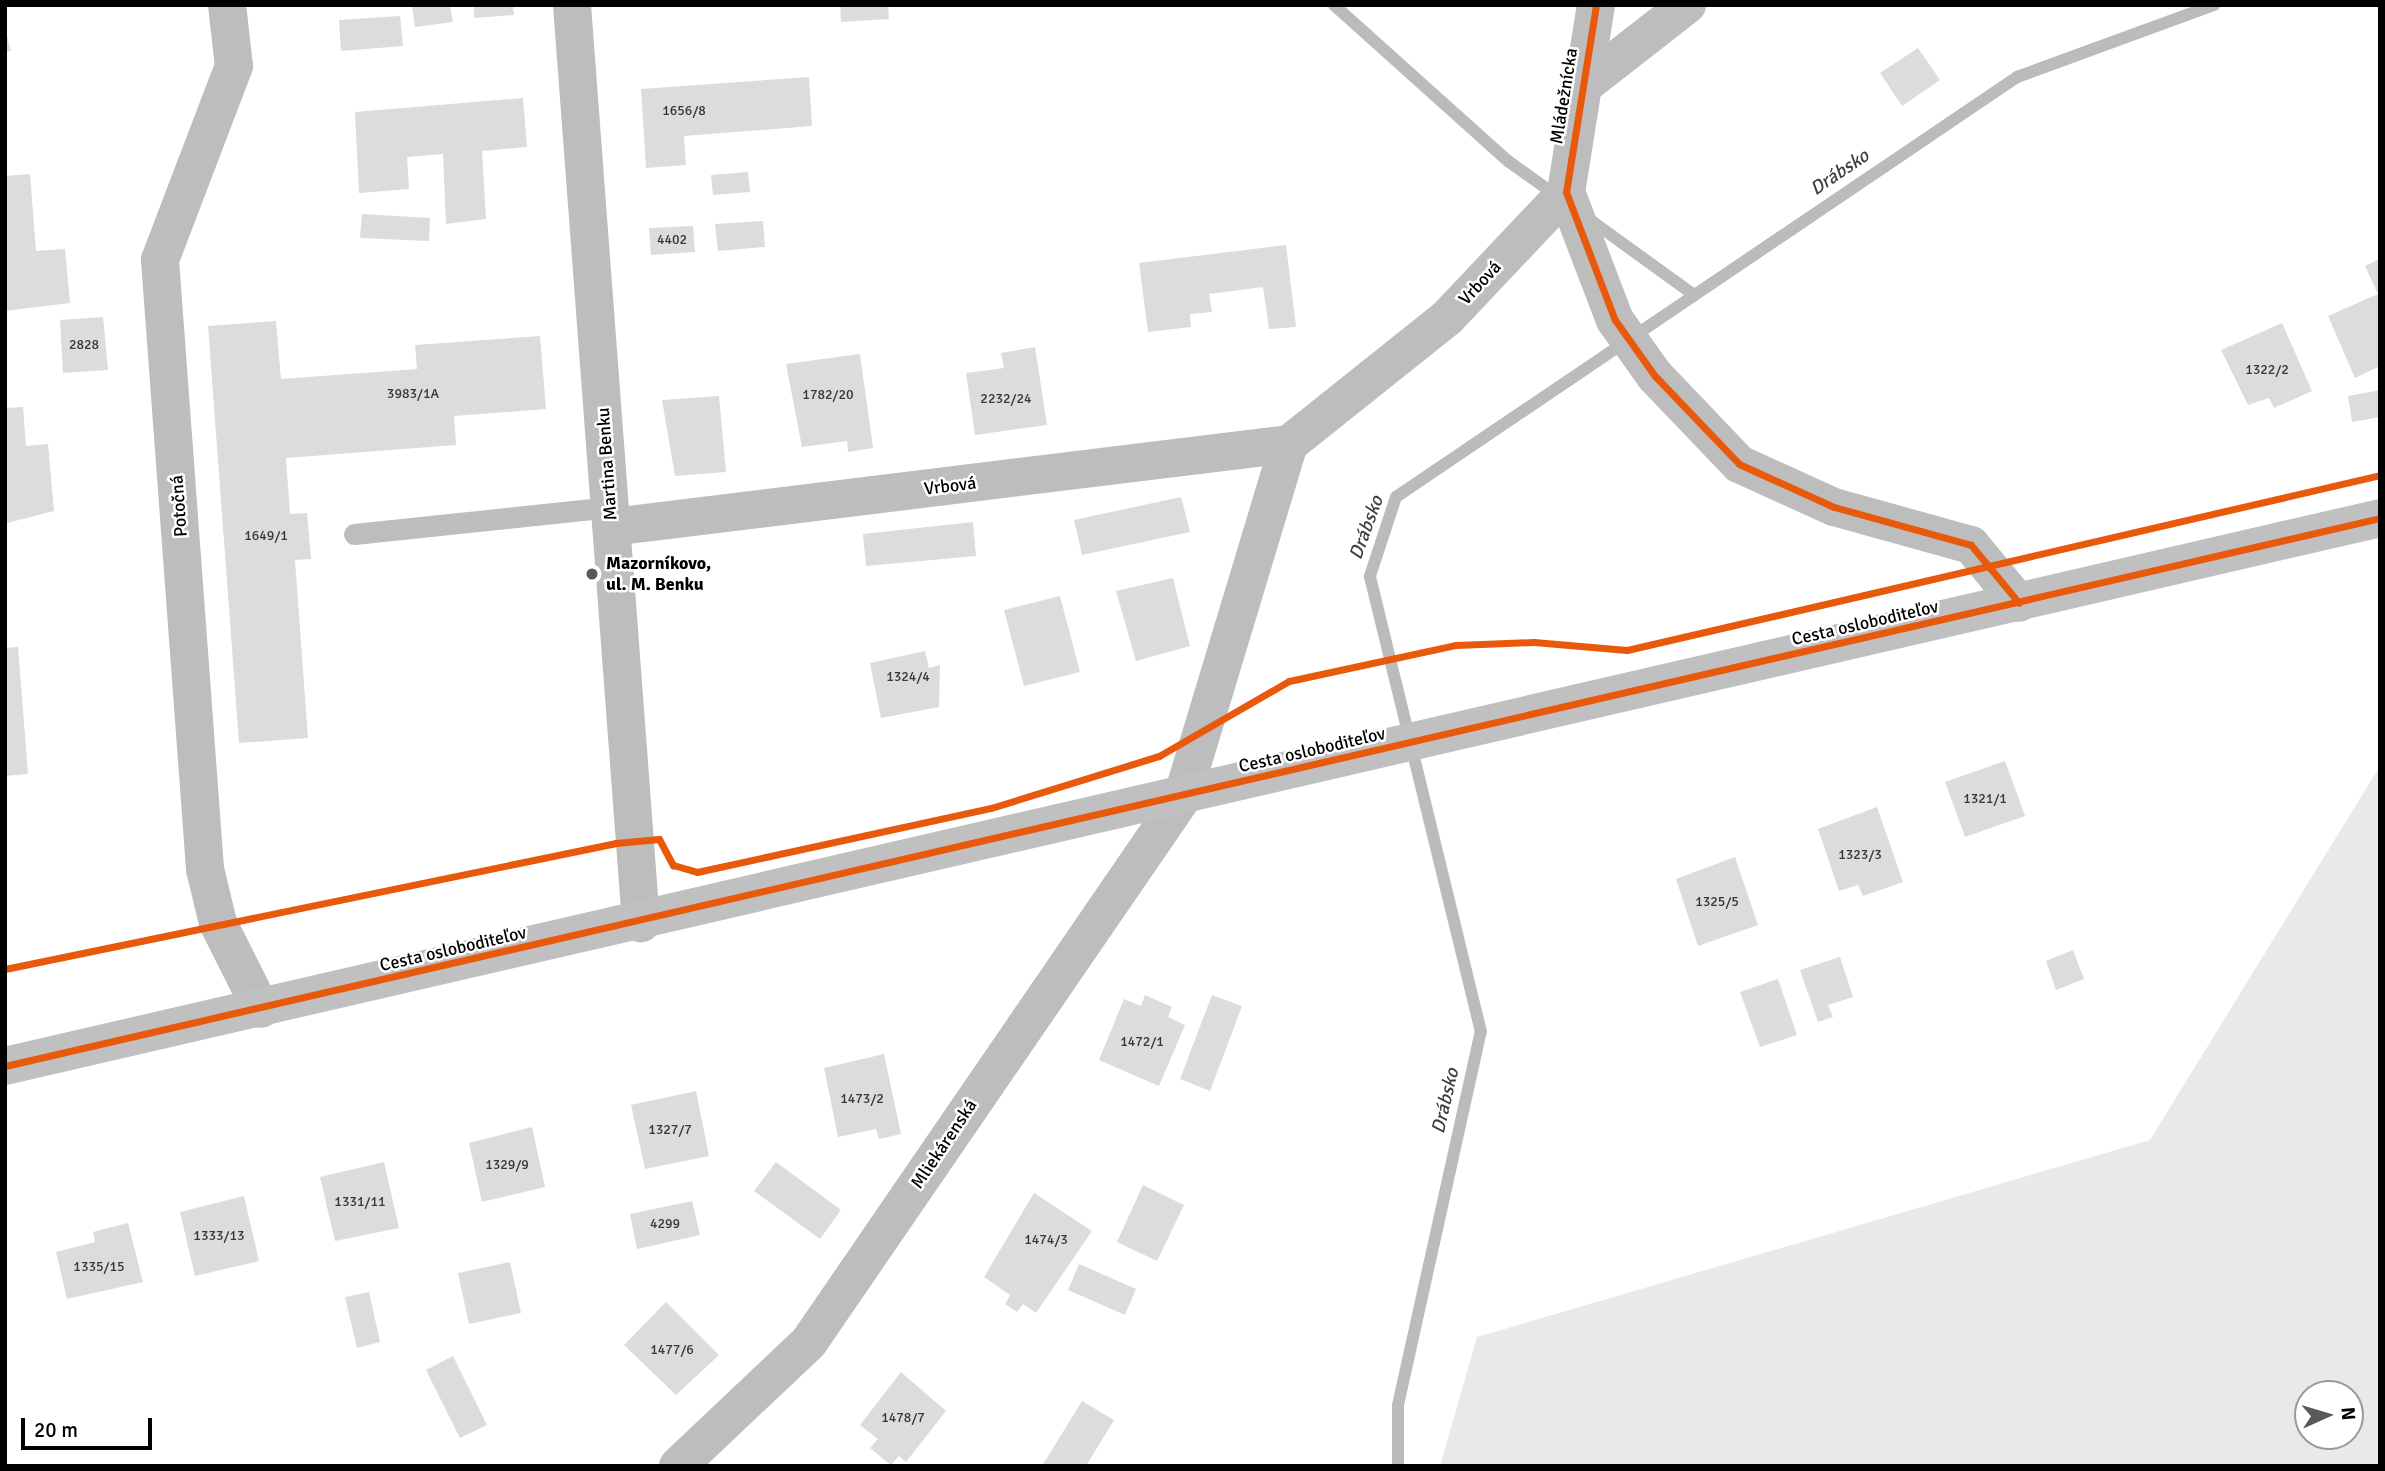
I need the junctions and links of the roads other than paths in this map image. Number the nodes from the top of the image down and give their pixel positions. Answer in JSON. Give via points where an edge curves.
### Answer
{"nodes":[{"id":1,"x":227,"y":5,"type":"edge"},
{"id":2,"x":572,"y":5,"type":"edge"},
{"id":3,"x":1596,"y":5,"type":"edge"},
{"id":4,"x":1687,"y":5,"type":"edge"},
{"id":5,"x":1579,"y":89,"type":"junction"},
{"id":6,"x":1566,"y":192,"type":"junction"},
{"id":7,"x":1289,"y":444,"type":"junction"},
{"id":8,"x":612,"y":517,"type":"junction"},
{"id":9,"x":2380,"y":517,"type":"edge"},
{"id":10,"x":354,"y":534,"type":"dead end"},
{"id":11,"x":2019,"y":603,"type":"junction"},
{"id":12,"x":1182,"y":798,"type":"junction"},
{"id":13,"x":641,"y":923,"type":"junction"},
{"id":14,"x":261,"y":1009,"type":"junction"},
{"id":15,"x":5,"y":1066,"type":"edge"},
{"id":16,"x":678,"y":1466,"type":"edge"}],
"edges":[{"from":1,"to":14,"type":"street","name":"Potočná","via":[[234,66],[160,260],[205,869],[218,923]]},
{"from":2,"to":8,"type":"street","name":"Martina Benku"},
{"from":3,"to":5,"type":"street","name":"Mládežnícka"},
{"from":4,"to":5,"type":"street"},
{"from":5,"to":6,"type":"street","name":"Mládežnícka"},
{"from":6,"to":7,"type":"street","name":"Vrbová","via":[[1447,318]]},
{"from":6,"to":11,"type":"street","via":[[1615,320],[1655,376],[1739,464],[1834,507],[1971,545]]},
{"from":7,"to":8,"type":"street","name":"Vrbová"},
{"from":7,"to":12,"type":"street"},
{"from":8,"to":10,"type":"lane"},
{"from":8,"to":13,"type":"street","name":"Martina Benku"},
{"from":9,"to":11,"type":"main road","name":"Cesta osloboditeľov"},
{"from":11,"to":12,"type":"main road","name":"Cesta osloboditeľov"},
{"from":12,"to":13,"type":"main road","name":"Cesta osloboditeľov"},
{"from":12,"to":16,"type":"street","name":"Mliekárenská","via":[[809,1342]]},
{"from":13,"to":14,"type":"main road","name":"Cesta osloboditeľov"},
{"from":14,"to":15,"type":"main road","name":"Cesta osloboditeľov"}]}
